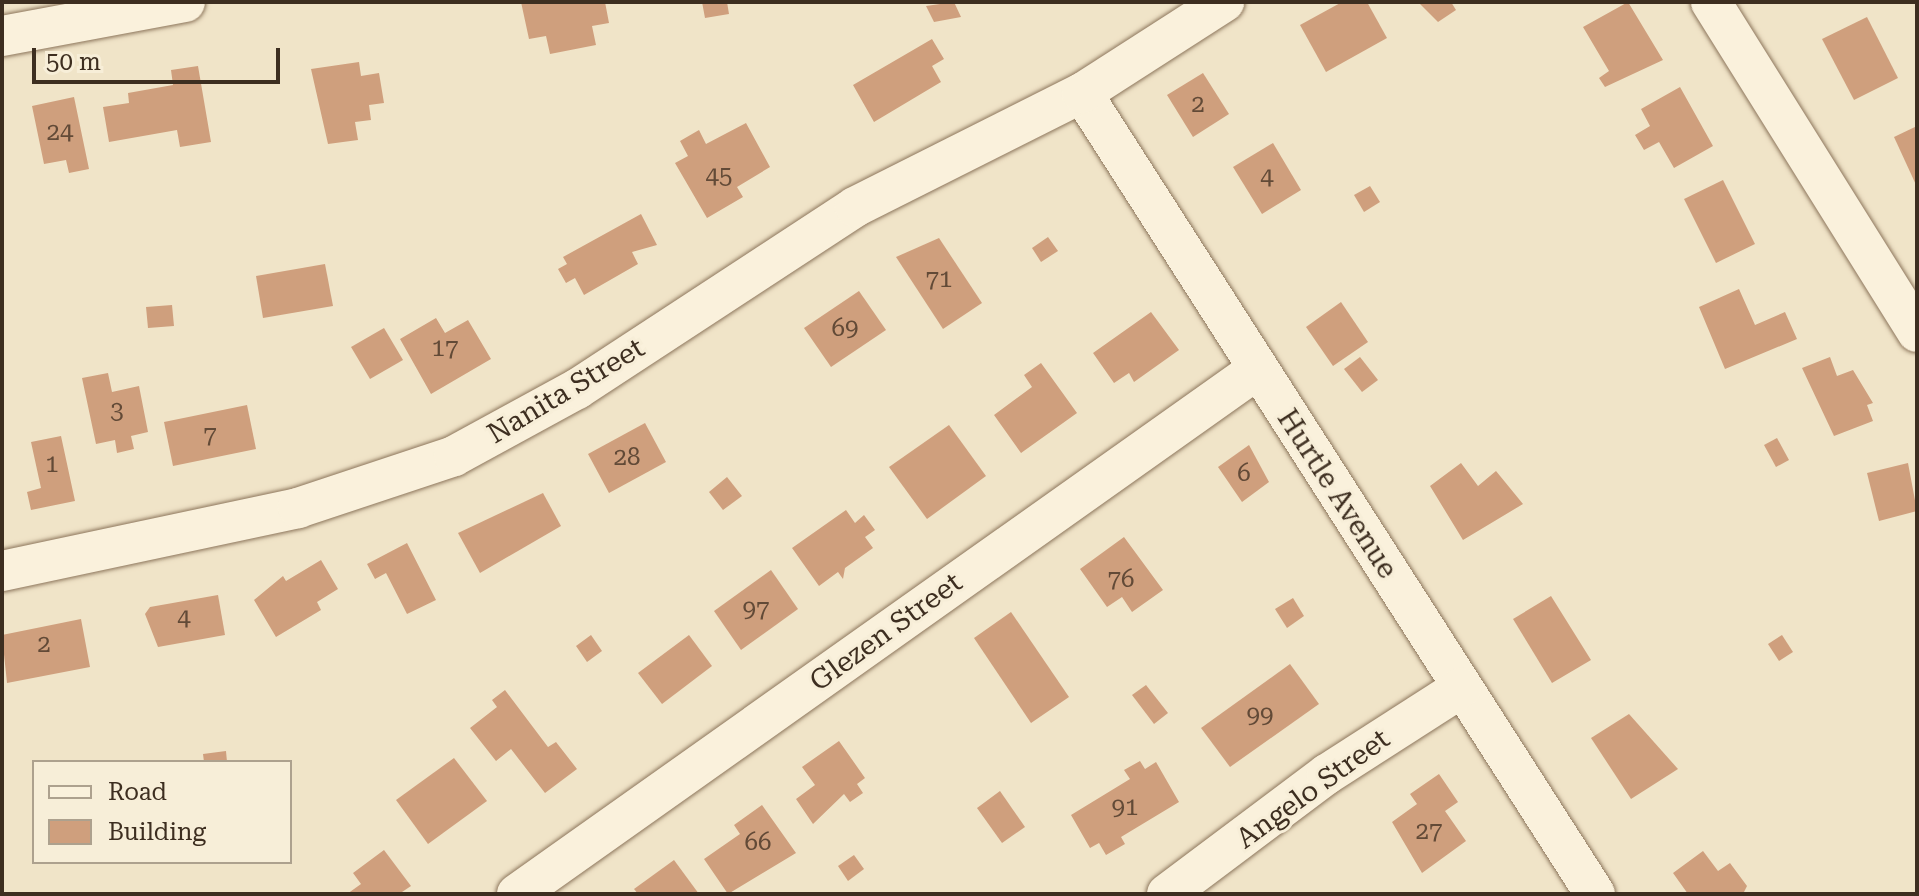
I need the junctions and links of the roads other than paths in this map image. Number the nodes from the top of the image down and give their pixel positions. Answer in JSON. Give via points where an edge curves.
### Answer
{"nodes":[{"id":1,"x":185,"y":2,"type":"edge"},
{"id":2,"x":1224,"y":2,"type":"edge"},
{"id":3,"x":1711,"y":2,"type":"edge"},
{"id":4,"x":2,"y":36,"type":"edge"},
{"id":5,"x":1082,"y":93,"type":"junction"},
{"id":6,"x":1917,"y":332,"type":"edge"},
{"id":7,"x":1255,"y":371,"type":"junction"},
{"id":8,"x":2,"y":571,"type":"edge"},
{"id":9,"x":1461,"y":688,"type":"junction"},
{"id":10,"x":517,"y":894,"type":"edge"},
{"id":11,"x":1167,"y":894,"type":"edge"},
{"id":12,"x":1595,"y":894,"type":"edge"}],
"edges":[{"from":1,"to":4,"type":"street"},
{"from":2,"to":5,"type":"street","name":"Nanita Street"},
{"from":3,"to":6,"type":"street"},
{"from":5,"to":7,"type":"street","name":"Hurtle Avenue"},
{"from":5,"to":8,"type":"street","name":"Nanita Street","via":[[855,207],[577,389],[454,456],[298,508]]},
{"from":7,"to":9,"type":"street","name":"Hurtle Avenue"},
{"from":7,"to":10,"type":"street","name":"Glezen Street"},
{"from":9,"to":11,"type":"street","name":"Angelo Street","via":[[1327,774]]},
{"from":9,"to":12,"type":"street","name":"Hurtle Avenue"}]}
